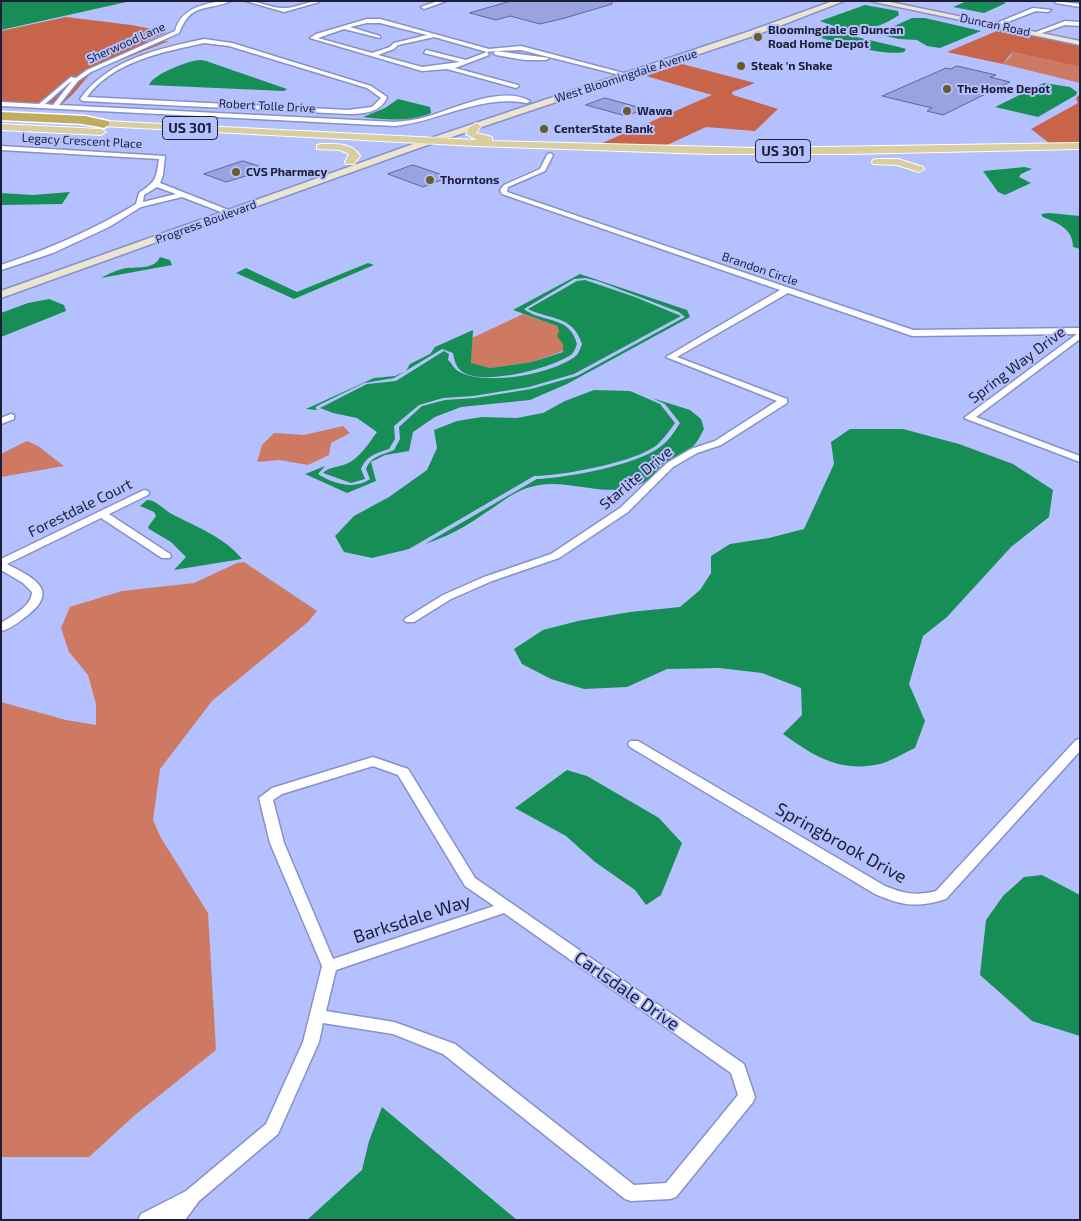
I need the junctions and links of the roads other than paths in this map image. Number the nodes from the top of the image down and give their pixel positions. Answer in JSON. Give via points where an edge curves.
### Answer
{"nodes":[{"id":1,"x":230,"y":1,"type":"edge"},
{"id":2,"x":248,"y":1,"type":"edge"},
{"id":3,"x":312,"y":1,"type":"edge"},
{"id":4,"x":443,"y":1,"type":"edge"},
{"id":5,"x":821,"y":1,"type":"edge"},
{"id":6,"x":842,"y":1,"type":"edge"},
{"id":7,"x":873,"y":1,"type":"edge"},
{"id":8,"x":891,"y":1,"type":"edge"},
{"id":9,"x":1056,"y":1,"type":"edge"},
{"id":10,"x":1076,"y":1,"type":"edge"},
{"id":11,"x":1070,"y":4,"type":"junction"},
{"id":12,"x":1080,"y":6,"type":"edge"},
{"id":13,"x":424,"y":7,"type":"dead end"},
{"id":14,"x":910,"y":8,"type":"junction"},
{"id":15,"x":1048,"y":10,"type":"dead end"},
{"id":16,"x":1080,"y":24,"type":"edge"},
{"id":17,"x":995,"y":25,"type":"junction"},
{"id":18,"x":344,"y":28,"type":"junction"},
{"id":19,"x":742,"y":30,"type":"junction"},
{"id":20,"x":753,"y":33,"type":"junction"},
{"id":21,"x":1034,"y":34,"type":"junction"},
{"id":22,"x":434,"y":35,"type":"junction"},
{"id":23,"x":378,"y":37,"type":"dead end"},
{"id":24,"x":1080,"y":43,"type":"edge"},
{"id":25,"x":426,"y":52,"type":"dead end"},
{"id":26,"x":490,"y":52,"type":"junction"},
{"id":27,"x":370,"y":55,"type":"junction"},
{"id":28,"x":466,"y":62,"type":"junction"},
{"id":29,"x":447,"y":67,"type":"junction"},
{"id":30,"x":611,"y":71,"type":"junction"},
{"id":31,"x":85,"y":74,"type":"junction"},
{"id":32,"x":628,"y":75,"type":"junction"},
{"id":33,"x":516,"y":86,"type":"dead end"},
{"id":34,"x":527,"y":101,"type":"junction"},
{"id":35,"x":1,"y":104,"type":"edge"},
{"id":36,"x":40,"y":106,"type":"junction"},
{"id":37,"x":54,"y":107,"type":"junction"},
{"id":38,"x":348,"y":112,"type":"junction"},
{"id":39,"x":1,"y":117,"type":"edge"},
{"id":40,"x":344,"y":121,"type":"junction"},
{"id":41,"x":104,"y":124,"type":"joint"},
{"id":42,"x":476,"y":126,"type":"junction"},
{"id":43,"x":6,"y":128,"type":"edge"},
{"id":44,"x":142,"y":134,"type":"junction"},
{"id":45,"x":449,"y":135,"type":"joint"},
{"id":46,"x":158,"y":137,"type":"dead end"},
{"id":47,"x":429,"y":140,"type":"junction"},
{"id":48,"x":412,"y":144,"type":"junction"},
{"id":49,"x":311,"y":146,"type":"dead end"},
{"id":50,"x":563,"y":146,"type":"junction"},
{"id":51,"x":392,"y":147,"type":"junction"},
{"id":52,"x":1,"y":148,"type":"edge"},
{"id":53,"x":660,"y":150,"type":"junction"},
{"id":54,"x":1080,"y":150,"type":"edge"},
{"id":55,"x":908,"y":154,"type":"junction"},
{"id":56,"x":550,"y":155,"type":"junction"},
{"id":57,"x":679,"y":158,"type":"junction"},
{"id":58,"x":722,"y":160,"type":"junction"},
{"id":59,"x":350,"y":162,"type":"junction"},
{"id":60,"x":705,"y":162,"type":"dead end"},
{"id":61,"x":919,"y":169,"type":"dead end"},
{"id":62,"x":156,"y":184,"type":"junction"},
{"id":63,"x":184,"y":194,"type":"junction"},
{"id":64,"x":139,"y":205,"type":"junction"},
{"id":65,"x":219,"y":208,"type":"junction"},
{"id":66,"x":232,"y":212,"type":"junction"},
{"id":67,"x":193,"y":217,"type":"junction"},
{"id":68,"x":1,"y":268,"type":"edge"},
{"id":69,"x":49,"y":278,"type":"junction"},
{"id":70,"x":1,"y":285,"type":"edge"},
{"id":71,"x":787,"y":290,"type":"junction"},
{"id":72,"x":1,"y":295,"type":"edge"},
{"id":73,"x":1080,"y":333,"type":"edge"},
{"id":74,"x":11,"y":417,"type":"dead end"},
{"id":75,"x":1,"y":420,"type":"edge"},
{"id":76,"x":1080,"y":459,"type":"edge"},
{"id":77,"x":144,"y":493,"type":"dead end"},
{"id":78,"x":102,"y":514,"type":"junction"},
{"id":79,"x":166,"y":556,"type":"dead end"},
{"id":80,"x":1,"y":564,"type":"edge"},
{"id":81,"x":410,"y":620,"type":"dead end"},
{"id":82,"x":1,"y":628,"type":"edge"},
{"id":83,"x":1080,"y":743,"type":"edge"},
{"id":84,"x":634,"y":744,"type":"dead end"},
{"id":85,"x":507,"y":907,"type":"junction"},
{"id":86,"x":329,"y":966,"type":"junction"},
{"id":87,"x":317,"y":1016,"type":"junction"},
{"id":88,"x":193,"y":1195,"type":"junction"},
{"id":89,"x":147,"y":1220,"type":"edge"},
{"id":90,"x":174,"y":1220,"type":"edge"}],
"edges":[{"from":1,"to":31,"type":"street","name":"Sherwood Lane","via":[[189,12],[179,22],[177,32]]},
{"from":2,"to":3,"type":"street","via":[[284,10],[316,2]]},
{"from":4,"to":13,"type":"street"},
{"from":5,"to":19,"type":"main road","name":"West Bloomingdale Avenue"},
{"from":6,"to":20,"type":"main road","name":"West Bloomingdale Avenue"},
{"from":7,"to":14,"type":"main road","name":"Duncan Road"},
{"from":8,"to":14,"type":"main road","name":"Duncan Road"},
{"from":9,"to":11,"type":"street"},
{"from":10,"to":11,"type":"street"},
{"from":11,"to":12,"type":"street"},
{"from":14,"to":17,"type":"main road","name":"Duncan Road"},
{"from":15,"to":17,"type":"street","via":[[1035,9]]},
{"from":16,"to":21,"type":"street","via":[[1071,23]]},
{"from":17,"to":21,"type":"main road","name":"Duncan Road"},
{"from":18,"to":22,"type":"street","via":[[380,21]]},
{"from":18,"to":23,"type":"street"},
{"from":18,"to":27,"type":"street","via":[[313,38]]},
{"from":19,"to":20,"type":"main road"},
{"from":19,"to":30,"type":"main road","name":"West Bloomingdale Avenue"},
{"from":20,"to":32,"type":"main road","name":"West Bloomingdale Avenue"},
{"from":21,"to":24,"type":"main road","name":"Duncan Road"},
{"from":22,"to":26,"type":"street"},
{"from":22,"to":27,"type":"street","via":[[396,44]]},
{"from":25,"to":28,"type":"street"},
{"from":26,"to":28,"type":"street"},
{"from":26,"to":30,"type":"street","via":[[525,58],[556,58]]},
{"from":26,"to":30,"type":"street","via":[[521,48]]},
{"from":27,"to":29,"type":"street","via":[[422,69]]},
{"from":28,"to":29,"type":"street"},
{"from":29,"to":33,"type":"street"},
{"from":30,"to":32,"type":"street"},
{"from":30,"to":34,"type":"main road","name":"West Bloomingdale Avenue"},
{"from":31,"to":36,"type":"street","name":"Sherwood Lane","via":[[67,82]]},
{"from":31,"to":37,"type":"street","name":"Sherwood Lane","via":[[74,82]]},
{"from":32,"to":42,"type":"main road","name":"West Bloomingdale Avenue"},
{"from":34,"to":40,"type":"street","name":"Robert Tolle Drive","via":[[496,97],[431,119],[407,123]]},
{"from":34,"to":48,"type":"main road","name":"West Bloomingdale Avenue"},
{"from":35,"to":36,"type":"street","name":"Robert Tolle Drive"},
{"from":36,"to":37,"type":"street","name":"Robert Tolle Drive"},
{"from":37,"to":40,"type":"street","name":"Robert Tolle Drive"},
{"from":38,"to":38,"type":"street","via":[[86,100],[83,97],[100,78],[115,69],[162,51],[204,41],[369,87],[384,97],[377,107]]},
{"from":38,"to":40,"type":"street"},
{"from":39,"to":41,"type":"highway","via":[[85,120]]},
{"from":41,"to":48,"type":"main road","number":"US 301"},
{"from":42,"to":45,"type":"main road","name":"West Bloomingdale Avenue"},
{"from":42,"to":50,"type":"main road","via":[[471,132],[479,138]]},
{"from":43,"to":44,"type":"main road","number":"US 301"},
{"from":43,"to":48,"type":"main road","via":[[65,126]]},
{"from":44,"to":46,"type":"main road"},
{"from":44,"to":51,"type":"main road","number":"US 301"},
{"from":45,"to":47,"type":"main road"},
{"from":47,"to":48,"type":"main road"},
{"from":47,"to":50,"type":"main road","number":"US 301"},
{"from":48,"to":51,"type":"main road","number":"US 301"},
{"from":48,"to":53,"type":"main road","via":[[626,153]]},
{"from":48,"to":56,"type":"main road","number":"US 301"},
{"from":48,"to":66,"type":"main road","name":"Progress Boulevard"},
{"from":49,"to":59,"type":"main road","via":[[349,149],[355,152]]},
{"from":50,"to":53,"type":"main road","number":"US 301"},
{"from":51,"to":59,"type":"main road","name":"Progress Boulevard"},
{"from":52,"to":62,"type":"street","name":"Legacy Crescent Place","via":[[163,157]]},
{"from":53,"to":55,"type":"main road","number":"US 301"},
{"from":54,"to":55,"type":"main road","number":"US 301"},
{"from":55,"to":58,"type":"main road","number":"US 301"},
{"from":56,"to":57,"type":"main road","number":"US 301"},
{"from":56,"to":71,"type":"street","name":"Brandon Circle","via":[[543,170],[506,186],[504,193]]},
{"from":57,"to":58,"type":"main road","number":"US 301"},
{"from":57,"to":60,"type":"main road"},
{"from":58,"to":61,"type":"main road","via":[[898,162]]},
{"from":59,"to":65,"type":"main road","name":"Progress Boulevard"},
{"from":62,"to":63,"type":"street"},
{"from":62,"to":64,"type":"street","name":"Legacy Crescent Place","via":[[141,194]]},
{"from":63,"to":64,"type":"street","name":"Legacy Crescent Place"},
{"from":63,"to":65,"type":"street"},
{"from":64,"to":68,"type":"street","name":"Legacy Crescent Place","via":[[106,225],[50,251]]},
{"from":65,"to":66,"type":"street"},
{"from":65,"to":67,"type":"main road","name":"Progress Boulevard"},
{"from":66,"to":69,"type":"main road","name":"Progress Boulevard"},
{"from":67,"to":69,"type":"main road","via":[[187,222],[58,269]]},
{"from":67,"to":70,"type":"main road","name":"Progress Boulevard"},
{"from":69,"to":72,"type":"main road","name":"Progress Boulevard"},
{"from":71,"to":73,"type":"street","name":"Brandon Circle","via":[[912,332]]},
{"from":71,"to":81,"type":"street","name":"Starlite Drive","via":[[670,357],[784,401],[718,443],[694,451],[670,465],[624,510],[555,556],[447,596]]},
{"from":73,"to":76,"type":"street","name":"Spring Way Drive","via":[[969,418]]},
{"from":74,"to":75,"type":"street"},
{"from":77,"to":78,"type":"street","name":"Forestdale Court"},
{"from":78,"to":79,"type":"street"},
{"from":78,"to":80,"type":"street","name":"Forestdale Court"},
{"from":80,"to":82,"type":"street","via":[[35,586],[39,594],[31,607]]},
{"from":83,"to":84,"type":"street","name":"Springbrook Drive","via":[[941,895],[916,901],[880,890]]},
{"from":85,"to":86,"type":"street","name":"Barksdale Way"},
{"from":85,"to":86,"type":"street","name":"Carlsdale Drive","via":[[470,882],[403,772],[373,761],[277,791],[266,798],[277,843]]},
{"from":85,"to":87,"type":"street","name":"Carlsdale Drive","via":[[738,1069],[748,1097],[670,1191],[631,1193],[449,1049],[394,1028]]},
{"from":86,"to":87,"type":"street"},
{"from":87,"to":88,"type":"street","via":[[311,1042],[272,1128]]},
{"from":88,"to":89,"type":"street"},
{"from":88,"to":90,"type":"street"}]}
